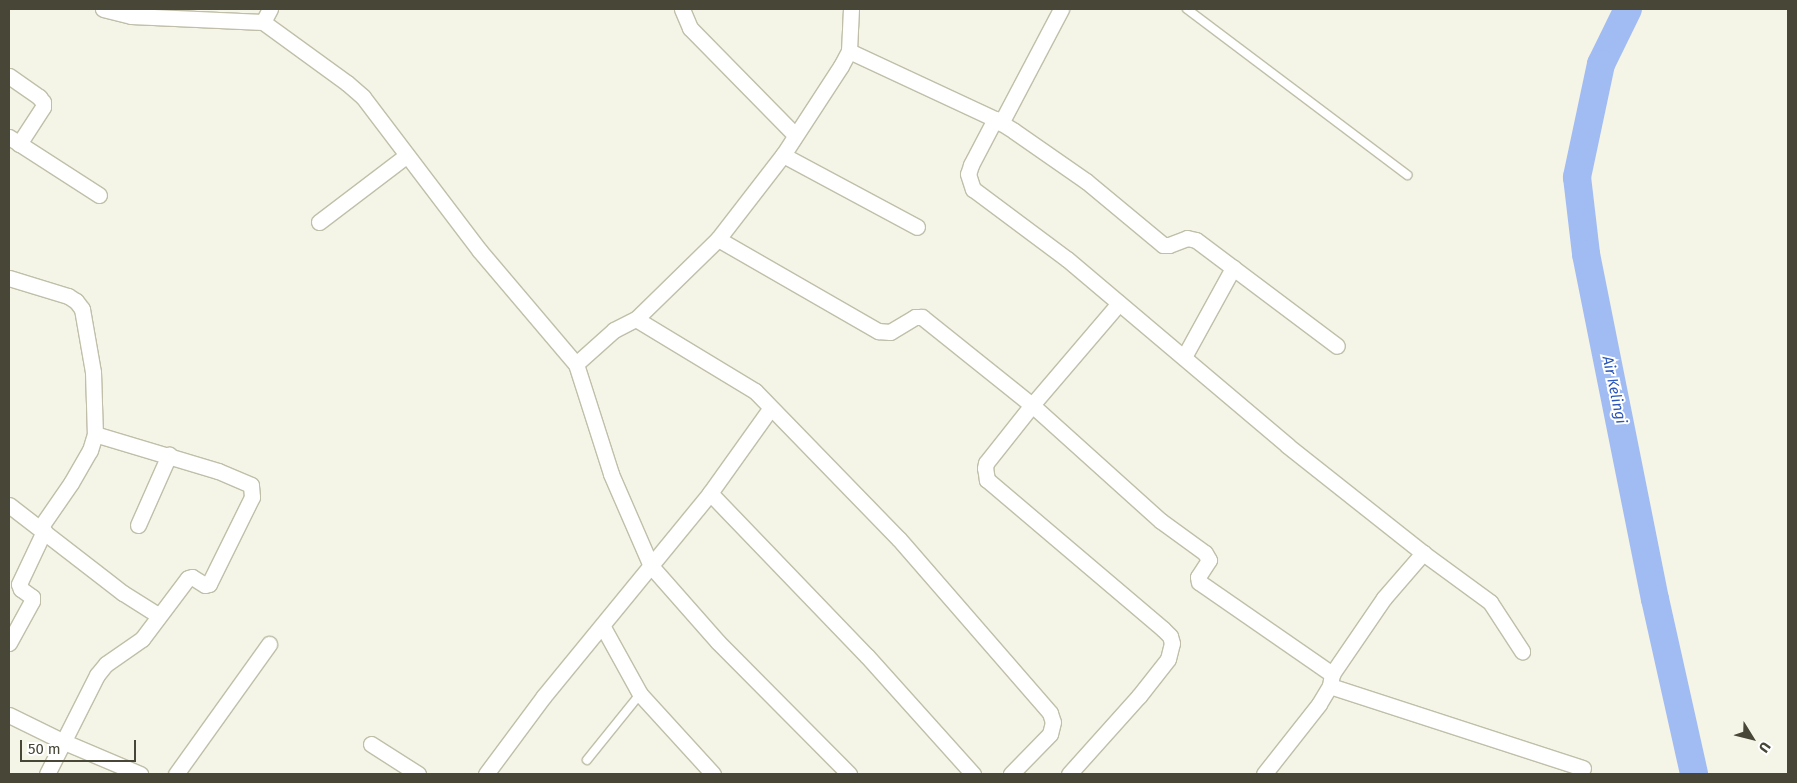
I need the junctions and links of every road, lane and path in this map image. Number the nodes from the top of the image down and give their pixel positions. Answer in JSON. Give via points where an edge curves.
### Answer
{"nodes":[{"id":1,"x":103,"y":9,"type":"edge"},
{"id":2,"x":682,"y":9,"type":"edge"},
{"id":3,"x":851,"y":9,"type":"edge"},
{"id":4,"x":1061,"y":9,"type":"edge"},
{"id":5,"x":1188,"y":9,"type":"edge"},
{"id":6,"x":266,"y":15,"type":"edge"},
{"id":7,"x":849,"y":51,"type":"junction"},
{"id":8,"x":9,"y":76,"type":"edge"},
{"id":9,"x":998,"y":121,"type":"junction"},
{"id":10,"x":795,"y":135,"type":"junction"},
{"id":11,"x":14,"y":141,"type":"edge"},
{"id":12,"x":783,"y":155,"type":"junction"},
{"id":13,"x":406,"y":156,"type":"junction"},
{"id":14,"x":1407,"y":176,"type":"dead end"},
{"id":15,"x":99,"y":195,"type":"dead end"},
{"id":16,"x":319,"y":222,"type":"dead end"},
{"id":17,"x":917,"y":227,"type":"dead end"},
{"id":18,"x":718,"y":239,"type":"junction"},
{"id":19,"x":1233,"y":268,"type":"junction"},
{"id":20,"x":9,"y":278,"type":"edge"},
{"id":21,"x":1119,"y":304,"type":"junction"},
{"id":22,"x":636,"y":319,"type":"junction"},
{"id":23,"x":1338,"y":346,"type":"dead end"},
{"id":24,"x":1184,"y":357,"type":"junction"},
{"id":25,"x":576,"y":364,"type":"junction"},
{"id":26,"x":1032,"y":405,"type":"junction"},
{"id":27,"x":770,"y":409,"type":"junction"},
{"id":28,"x":95,"y":434,"type":"junction"},
{"id":29,"x":169,"y":455,"type":"junction"},
{"id":30,"x":710,"y":492,"type":"junction"},
{"id":31,"x":9,"y":505,"type":"edge"},
{"id":32,"x":138,"y":525,"type":"dead end"},
{"id":33,"x":42,"y":529,"type":"junction"},
{"id":34,"x":1423,"y":553,"type":"junction"},
{"id":35,"x":651,"y":566,"type":"junction"},
{"id":36,"x":158,"y":615,"type":"junction"},
{"id":37,"x":603,"y":627,"type":"junction"},
{"id":38,"x":9,"y":643,"type":"edge"},
{"id":39,"x":269,"y":644,"type":"dead end"},
{"id":40,"x":1522,"y":651,"type":"dead end"},
{"id":41,"x":1331,"y":680,"type":"junction"},
{"id":42,"x":640,"y":694,"type":"junction"},
{"id":43,"x":9,"y":715,"type":"edge"},
{"id":44,"x":62,"y":741,"type":"junction"},
{"id":45,"x":371,"y":744,"type":"dead end"},
{"id":46,"x":587,"y":760,"type":"dead end"},
{"id":47,"x":1583,"y":768,"type":"dead end"},
{"id":48,"x":1018,"y":772,"type":"edge"},
{"id":49,"x":47,"y":774,"type":"edge"},
{"id":50,"x":140,"y":774,"type":"edge"},
{"id":51,"x":176,"y":774,"type":"edge"},
{"id":52,"x":418,"y":774,"type":"edge"},
{"id":53,"x":486,"y":774,"type":"edge"},
{"id":54,"x":713,"y":774,"type":"edge"},
{"id":55,"x":850,"y":774,"type":"edge"},
{"id":56,"x":973,"y":774,"type":"edge"},
{"id":57,"x":1069,"y":774,"type":"edge"},
{"id":58,"x":1264,"y":774,"type":"edge"}],
"edges":[{"from":1,"to":6,"type":"street","via":[[131,16]]},
{"from":2,"to":10,"type":"street","via":[[690,28]]},
{"from":3,"to":7,"type":"street"},
{"from":4,"to":9,"type":"street"},
{"from":5,"to":14,"type":"lane"},
{"from":6,"to":13,"type":"street","via":[[363,97]]},
{"from":7,"to":9,"type":"street"},
{"from":7,"to":10,"type":"street"},
{"from":8,"to":11,"type":"street","via":[[43,102],[43,107]]},
{"from":9,"to":19,"type":"street","via":[[1086,181],[1163,245],[1192,238]]},
{"from":9,"to":21,"type":"street","via":[[970,165],[968,174],[973,189]]},
{"from":10,"to":12,"type":"street"},
{"from":11,"to":15,"type":"street"},
{"from":12,"to":17,"type":"street"},
{"from":12,"to":18,"type":"street"},
{"from":13,"to":16,"type":"street"},
{"from":13,"to":25,"type":"street","via":[[480,251]]},
{"from":18,"to":22,"type":"street"},
{"from":18,"to":26,"type":"street","via":[[878,331],[890,332],[915,317],[922,317]]},
{"from":19,"to":23,"type":"street"},
{"from":19,"to":24,"type":"street"},
{"from":20,"to":28,"type":"street","via":[[68,296],[82,309],[93,372]]},
{"from":21,"to":24,"type":"street"},
{"from":21,"to":26,"type":"street"},
{"from":22,"to":25,"type":"street","via":[[614,330]]},
{"from":22,"to":27,"type":"street","via":[[748,387]]},
{"from":24,"to":34,"type":"street","via":[[1288,446]]},
{"from":25,"to":35,"type":"street","via":[[611,474]]},
{"from":26,"to":41,"type":"street","via":[[1161,521],[1207,556],[1209,560],[1198,576],[1199,582]]},
{"from":26,"to":57,"type":"street","via":[[986,463],[987,480],[1163,629],[1172,643],[1168,659]]},
{"from":27,"to":30,"type":"street"},
{"from":27,"to":48,"type":"street","via":[[899,539],[1050,712],[1053,729]]},
{"from":28,"to":29,"type":"street"},
{"from":28,"to":33,"type":"street","via":[[90,450]]},
{"from":29,"to":32,"type":"street"},
{"from":29,"to":36,"type":"street","via":[[245,481],[253,492],[210,584],[190,577]]},
{"from":30,"to":35,"type":"street"},
{"from":30,"to":56,"type":"street","via":[[867,656]]},
{"from":31,"to":33,"type":"street"},
{"from":33,"to":36,"type":"street","via":[[123,593]]},
{"from":33,"to":38,"type":"street","via":[[19,584],[32,601]]},
{"from":34,"to":40,"type":"street","via":[[1490,602]]},
{"from":34,"to":41,"type":"street","via":[[1384,598]]},
{"from":35,"to":37,"type":"street"},
{"from":35,"to":55,"type":"street","via":[[718,642]]},
{"from":36,"to":44,"type":"street","via":[[142,639],[106,664],[97,675]]},
{"from":37,"to":42,"type":"street"},
{"from":37,"to":53,"type":"street","via":[[544,696]]},
{"from":39,"to":51,"type":"street"},
{"from":41,"to":47,"type":"street"},
{"from":41,"to":58,"type":"street","via":[[1319,704]]},
{"from":42,"to":46,"type":"lane"},
{"from":42,"to":54,"type":"street"},
{"from":43,"to":44,"type":"street"},
{"from":44,"to":49,"type":"street"},
{"from":44,"to":50,"type":"street"},
{"from":45,"to":52,"type":"street"}]}
